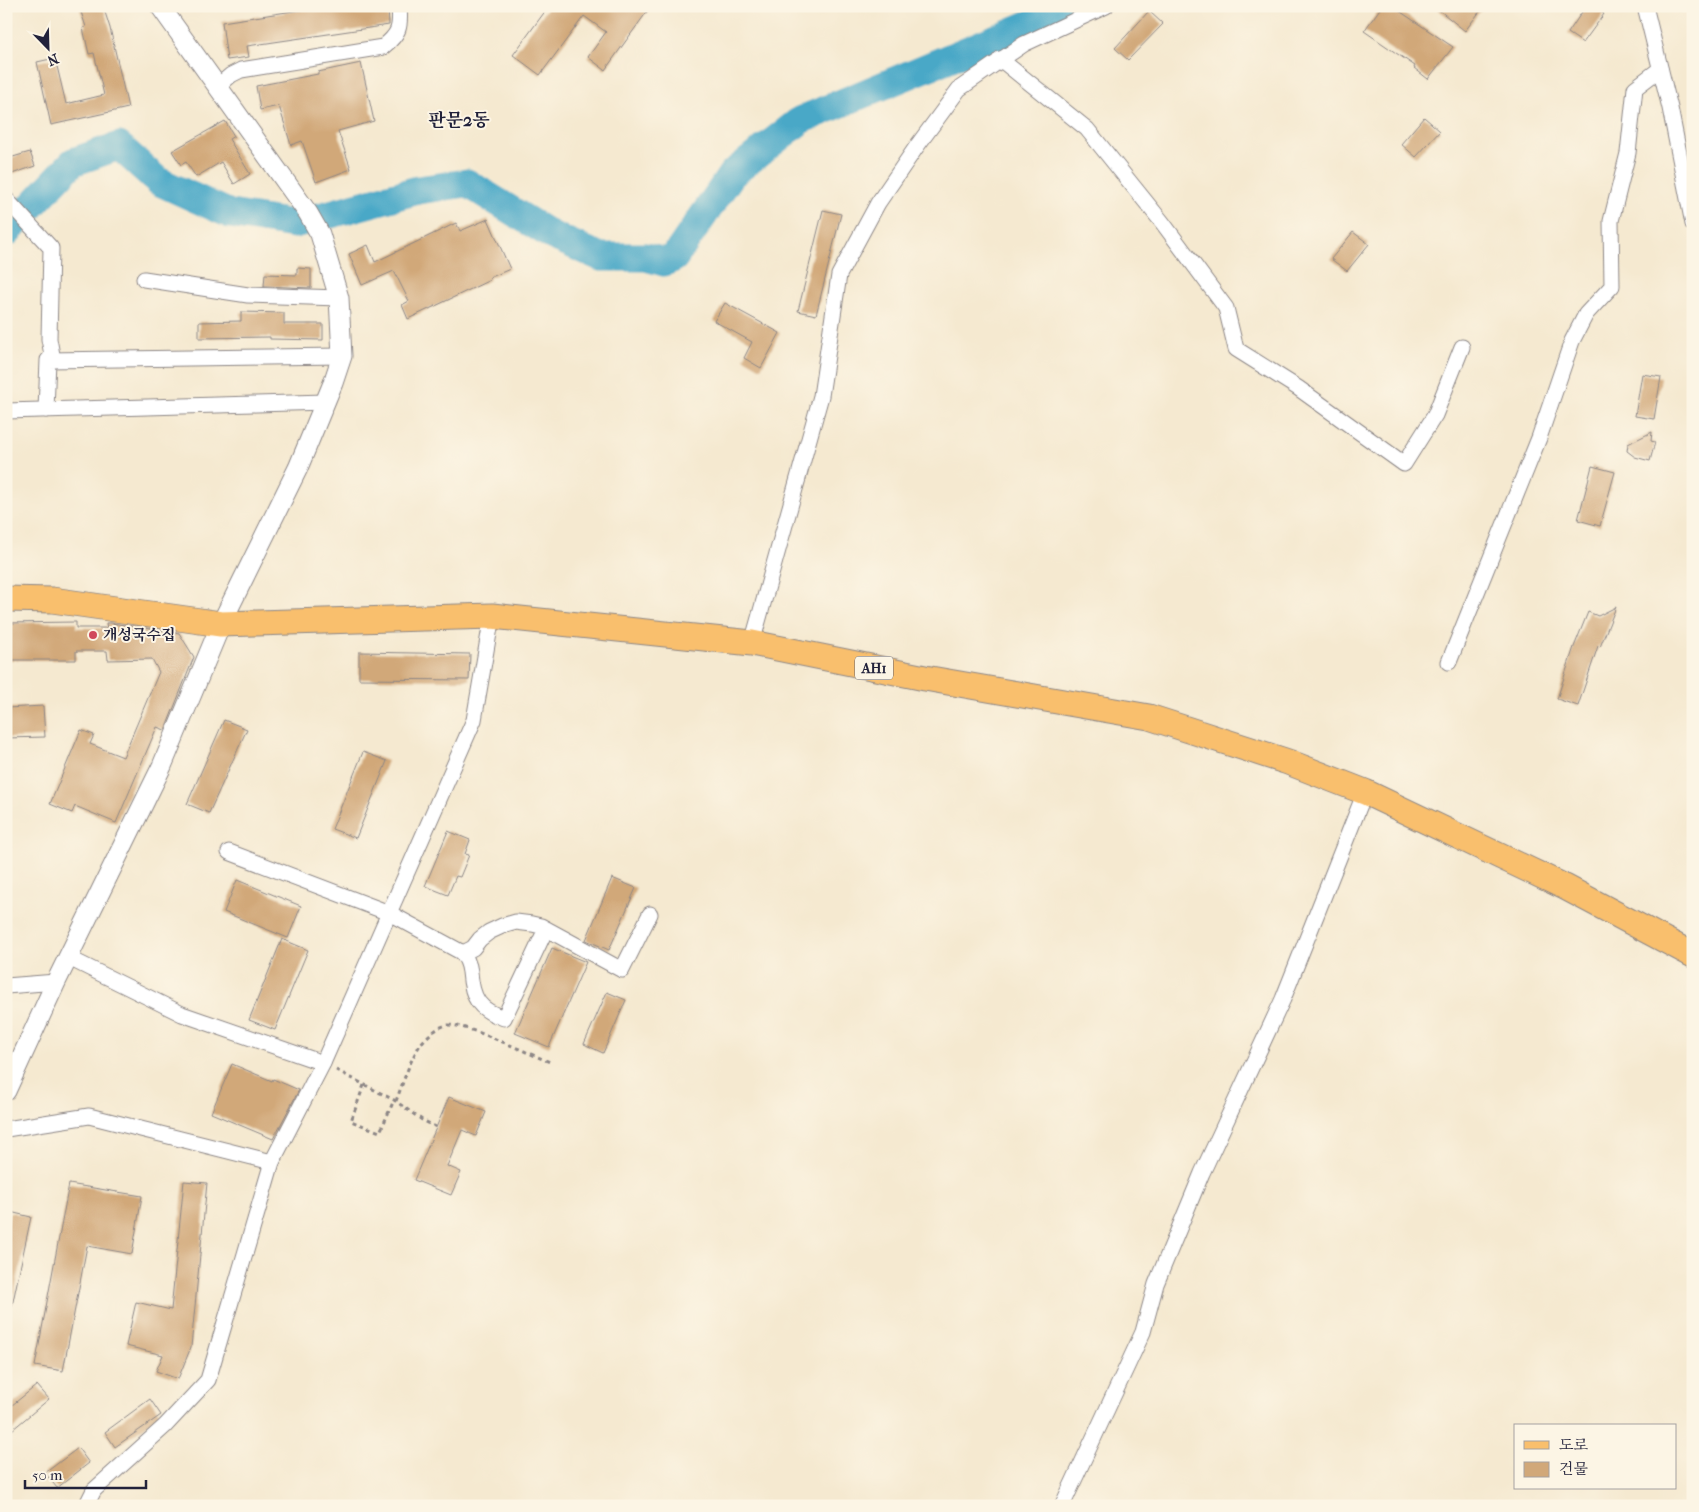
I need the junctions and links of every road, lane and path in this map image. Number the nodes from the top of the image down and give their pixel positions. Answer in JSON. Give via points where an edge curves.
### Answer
{"nodes":[{"id":1,"x":160,"y":6,"type":"edge"},
{"id":2,"x":399,"y":6,"type":"edge"},
{"id":3,"x":1106,"y":6,"type":"edge"},
{"id":4,"x":1645,"y":6,"type":"edge"},
{"id":5,"x":1000,"y":59,"type":"junction"},
{"id":6,"x":1660,"y":69,"type":"junction"},
{"id":7,"x":218,"y":87,"type":"junction"},
{"id":8,"x":10,"y":204,"type":"edge"},
{"id":9,"x":1693,"y":224,"type":"edge"},
{"id":10,"x":144,"y":279,"type":"dead end"},
{"id":11,"x":339,"y":298,"type":"junction"},
{"id":12,"x":1462,"y":347,"type":"dead end"},
{"id":13,"x":342,"y":356,"type":"junction"},
{"id":14,"x":53,"y":360,"type":"junction"},
{"id":15,"x":325,"y":402,"type":"junction"},
{"id":16,"x":46,"y":410,"type":"junction"},
{"id":17,"x":6,"y":411,"type":"edge"},
{"id":18,"x":6,"y":599,"type":"edge"},
{"id":19,"x":492,"y":616,"type":"junction"},
{"id":20,"x":220,"y":624,"type":"junction"},
{"id":21,"x":752,"y":643,"type":"junction"},
{"id":22,"x":1449,"y":662,"type":"dead end"},
{"id":23,"x":1365,"y":792,"type":"junction"},
{"id":24,"x":229,"y":852,"type":"dead end"},
{"id":25,"x":389,"y":912,"type":"junction"},
{"id":26,"x":650,"y":914,"type":"dead end"},
{"id":27,"x":546,"y":929,"type":"junction"},
{"id":28,"x":461,"y":952,"type":"junction"},
{"id":29,"x":1693,"y":955,"type":"edge"},
{"id":30,"x":69,"y":958,"type":"junction"},
{"id":31,"x":56,"y":982,"type":"junction"},
{"id":32,"x":6,"y":986,"type":"edge"},
{"id":33,"x":550,"y":1062,"type":"dead end"},
{"id":34,"x":323,"y":1063,"type":"junction"},
{"id":35,"x":364,"y":1085,"type":"junction"},
{"id":36,"x":6,"y":1091,"type":"edge"},
{"id":37,"x":395,"y":1101,"type":"junction"},
{"id":38,"x":436,"y":1127,"type":"dead end"},
{"id":39,"x":6,"y":1129,"type":"edge"},
{"id":40,"x":272,"y":1162,"type":"junction"},
{"id":41,"x":86,"y":1506,"type":"edge"},
{"id":42,"x":1062,"y":1506,"type":"edge"}],
"edges":[{"from":1,"to":7,"type":"street"},
{"from":2,"to":7,"type":"street","via":[[398,31],[382,48],[241,70]]},
{"from":3,"to":5,"type":"street","via":[[1024,44]]},
{"from":4,"to":6,"type":"street"},
{"from":5,"to":12,"type":"street","via":[[1087,129],[1226,308],[1236,349],[1298,388],[1404,464],[1435,415]]},
{"from":5,"to":21,"type":"street","via":[[959,89],[878,203],[839,275],[821,396]]},
{"from":6,"to":9,"type":"street"},
{"from":6,"to":22,"type":"street","via":[[1635,88],[1628,153],[1611,221],[1612,286],[1586,314],[1572,342],[1539,438]]},
{"from":7,"to":11,"type":"street","via":[[308,213],[320,234]]},
{"from":8,"to":14,"type":"street","via":[[51,248],[49,339]]},
{"from":10,"to":11,"type":"street","via":[[248,295]]},
{"from":11,"to":13,"type":"street"},
{"from":13,"to":14,"type":"street"},
{"from":13,"to":15,"type":"street"},
{"from":14,"to":16,"type":"street","via":[[48,360]]},
{"from":15,"to":16,"type":"street"},
{"from":15,"to":20,"type":"street","via":[[298,468]]},
{"from":16,"to":17,"type":"street"},
{"from":18,"to":20,"type":"main road","number":"AH1","via":[[52,600]]},
{"from":19,"to":20,"type":"main road","number":"AH1"},
{"from":19,"to":21,"type":"main road","number":"AH1"},
{"from":19,"to":25,"type":"street","via":[[474,720]]},
{"from":20,"to":30,"type":"street","via":[[162,766]]},
{"from":21,"to":23,"type":"main road","number":"AH1","via":[[924,678],[1150,717],[1288,762]]},
{"from":23,"to":29,"type":"main road","number":"AH1","via":[[1565,887]]},
{"from":23,"to":42,"type":"street","via":[[1283,999],[1202,1173],[1156,1284],[1143,1332]]},
{"from":24,"to":25,"type":"street"},
{"from":25,"to":28,"type":"street"},
{"from":25,"to":34,"type":"street"},
{"from":26,"to":27,"type":"street","via":[[622,970]]},
{"from":27,"to":28,"type":"street","via":[[516,922],[489,932],[474,948]]},
{"from":27,"to":28,"type":"street","via":[[504,1018],[480,1006],[468,962]]},
{"from":30,"to":31,"type":"street"},
{"from":30,"to":34,"type":"street","via":[[182,1014]]},
{"from":31,"to":32,"type":"street"},
{"from":31,"to":36,"type":"street"},
{"from":33,"to":37,"type":"path","via":[[480,1034],[446,1025],[421,1043]]},
{"from":34,"to":35,"type":"path"},
{"from":34,"to":40,"type":"street"},
{"from":35,"to":37,"type":"path"},
{"from":35,"to":37,"type":"path","via":[[351,1120],[380,1132]]},
{"from":37,"to":38,"type":"path"},
{"from":39,"to":40,"type":"street","via":[[89,1116]]},
{"from":40,"to":41,"type":"street","via":[[208,1380],[165,1426],[94,1490]]}]}
